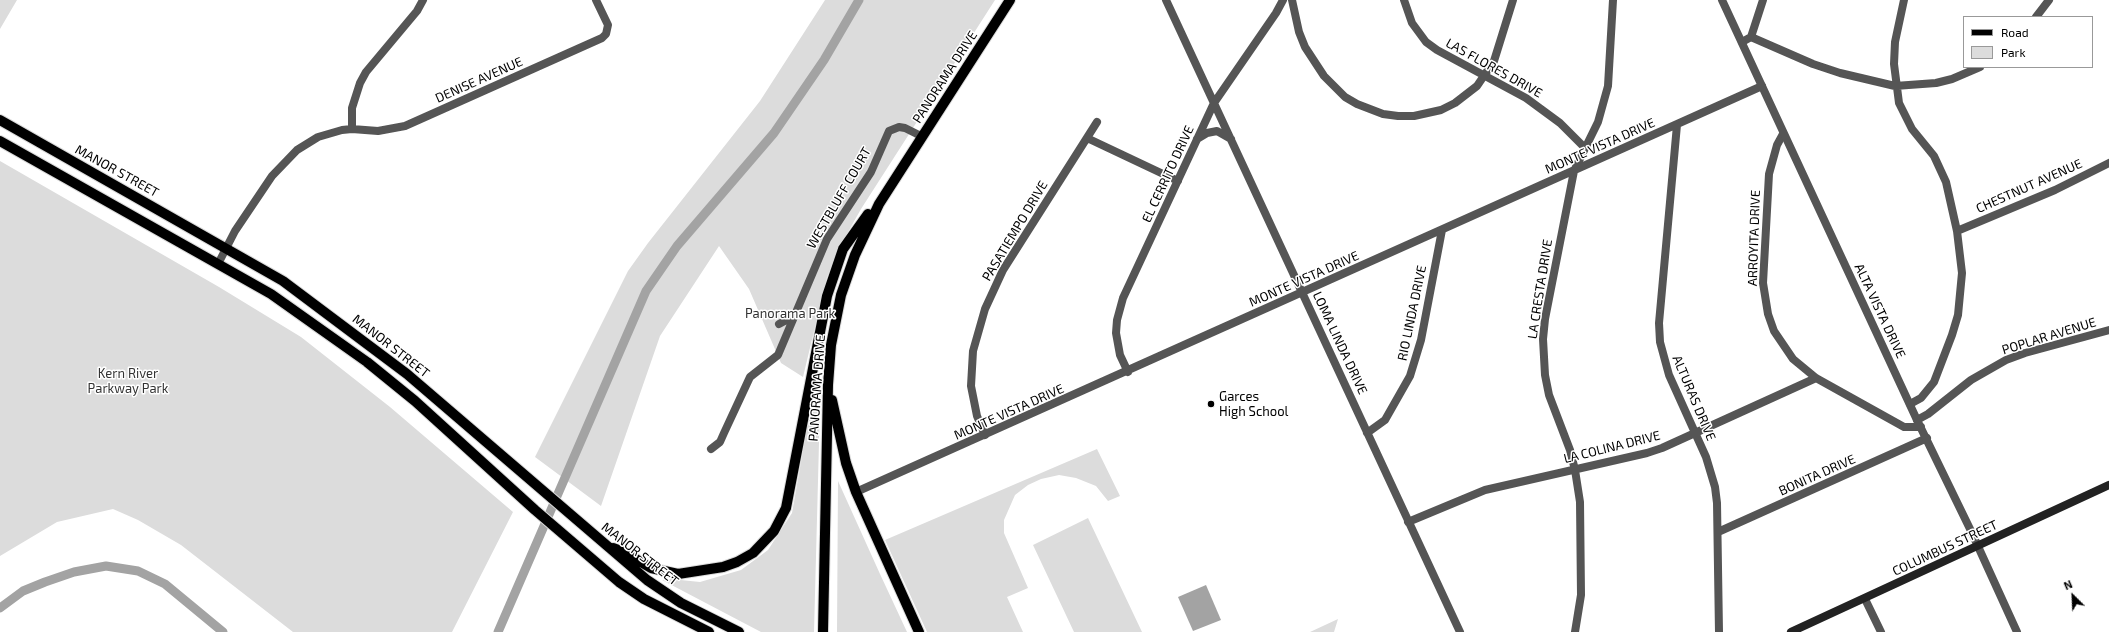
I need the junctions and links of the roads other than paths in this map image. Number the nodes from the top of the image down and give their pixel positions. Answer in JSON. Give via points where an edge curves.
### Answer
{"nodes":[{"id":1,"x":423,"y":0,"type":"edge"},
{"id":2,"x":596,"y":0,"type":"edge"},
{"id":3,"x":1010,"y":0,"type":"edge"},
{"id":4,"x":1166,"y":0,"type":"edge"},
{"id":5,"x":1283,"y":0,"type":"edge"},
{"id":6,"x":1292,"y":0,"type":"edge"},
{"id":7,"x":1404,"y":0,"type":"edge"},
{"id":8,"x":1513,"y":0,"type":"edge"},
{"id":9,"x":1613,"y":0,"type":"edge"},
{"id":10,"x":1722,"y":0,"type":"edge"},
{"id":11,"x":1763,"y":0,"type":"edge"},
{"id":12,"x":1904,"y":0,"type":"edge"},
{"id":13,"x":2049,"y":0,"type":"edge"},
{"id":14,"x":2037,"y":16,"type":"edge"},
{"id":15,"x":1751,"y":37,"type":"junction"},
{"id":16,"x":1742,"y":42,"type":"junction"},
{"id":17,"x":1978,"y":68,"type":"edge"},
{"id":18,"x":1485,"y":76,"type":"junction"},
{"id":19,"x":1762,"y":86,"type":"junction"},
{"id":20,"x":1895,"y":86,"type":"junction"},
{"id":21,"x":1214,"y":103,"type":"junction"},
{"id":22,"x":0,"y":120,"type":"edge"},
{"id":23,"x":1097,"y":122,"type":"dead end"},
{"id":24,"x":1677,"y":124,"type":"junction"},
{"id":25,"x":352,"y":129,"type":"junction"},
{"id":26,"x":1783,"y":134,"type":"junction"},
{"id":27,"x":1087,"y":138,"type":"junction"},
{"id":28,"x":919,"y":140,"type":"junction"},
{"id":29,"x":1197,"y":140,"type":"junction"},
{"id":30,"x":1231,"y":140,"type":"junction"},
{"id":31,"x":0,"y":141,"type":"edge"},
{"id":32,"x":1585,"y":148,"type":"junction"},
{"id":33,"x":2109,"y":163,"type":"edge"},
{"id":34,"x":1574,"y":171,"type":"junction"},
{"id":35,"x":1178,"y":181,"type":"junction"},
{"id":36,"x":1442,"y":230,"type":"junction"},
{"id":37,"x":1957,"y":230,"type":"junction"},
{"id":38,"x":226,"y":248,"type":"junction"},
{"id":39,"x":218,"y":264,"type":"junction"},
{"id":40,"x":1303,"y":292,"type":"junction"},
{"id":41,"x":794,"y":316,"type":"junction"},
{"id":42,"x":779,"y":324,"type":"dead end"},
{"id":43,"x":2109,"y":330,"type":"edge"},
{"id":44,"x":1128,"y":372,"type":"junction"},
{"id":45,"x":1816,"y":378,"type":"junction"},
{"id":46,"x":828,"y":384,"type":"junction"},
{"id":47,"x":1910,"y":404,"type":"junction"},
{"id":48,"x":1919,"y":423,"type":"junction"},
{"id":49,"x":1367,"y":433,"type":"junction"},
{"id":50,"x":1695,"y":434,"type":"junction"},
{"id":51,"x":985,"y":436,"type":"junction"},
{"id":52,"x":1927,"y":438,"type":"junction"},
{"id":53,"x":711,"y":449,"type":"dead end"},
{"id":54,"x":1575,"y":470,"type":"junction"},
{"id":55,"x":2109,"y":485,"type":"edge"},
{"id":56,"x":856,"y":492,"type":"junction"},
{"id":57,"x":1408,"y":522,"type":"junction"},
{"id":58,"x":1718,"y":532,"type":"junction"},
{"id":59,"x":605,"y":545,"type":"junction"},
{"id":60,"x":1978,"y":547,"type":"junction"},
{"id":61,"x":1866,"y":598,"type":"junction"},
{"id":62,"x":708,"y":632,"type":"edge"},
{"id":63,"x":739,"y":632,"type":"edge"},
{"id":64,"x":823,"y":632,"type":"edge"},
{"id":65,"x":919,"y":632,"type":"edge"},
{"id":66,"x":1460,"y":632,"type":"edge"},
{"id":67,"x":1575,"y":632,"type":"edge"},
{"id":68,"x":1719,"y":632,"type":"edge"},
{"id":69,"x":1791,"y":632,"type":"edge"},
{"id":70,"x":1881,"y":632,"type":"edge"},
{"id":71,"x":2017,"y":632,"type":"edge"}],
"edges":[{"from":1,"to":25,"type":"street","via":[[366,72],[352,108]]},
{"from":2,"to":25,"type":"street","name":"DENISE AVENUE","via":[[608,25],[602,38],[405,126],[378,131]]},
{"from":3,"to":28,"type":"main road","name":"PANORAMA DRIVE"},
{"from":4,"to":21,"type":"street","name":"LOMA LINDA DRIVE"},
{"from":5,"to":21,"type":"street","name":"EL CERRITO DRIVE"},
{"from":6,"to":18,"type":"street","via":[[1299,32],[1314,62],[1345,97],[1370,110],[1398,116],[1428,114],[1455,103]]},
{"from":7,"to":18,"type":"street","name":"LAS FLORES DRIVE","via":[[1412,23],[1426,42]]},
{"from":8,"to":18,"type":"street","via":[[1500,47]]},
{"from":9,"to":32,"type":"street","name":"LA CRESTA DRIVE","via":[[1608,86],[1598,122]]},
{"from":10,"to":16,"type":"street","name":"ALTA VISTA DRIVE"},
{"from":11,"to":15,"type":"street"},
{"from":12,"to":20,"type":"street","via":[[1895,42]]},
{"from":13,"to":14,"type":"street"},
{"from":15,"to":16,"type":"street"},
{"from":15,"to":20,"type":"street","via":[[1813,64],[1861,79]]},
{"from":16,"to":19,"type":"street","name":"ALTA VISTA DRIVE"},
{"from":17,"to":20,"type":"street","via":[[1936,83]]},
{"from":18,"to":32,"type":"street","name":"LAS FLORES DRIVE","via":[[1541,109]]},
{"from":19,"to":24,"type":"street","name":"MONTE VISTA DRIVE"},
{"from":19,"to":26,"type":"street","name":"ALTA VISTA DRIVE"},
{"from":20,"to":37,"type":"street","via":[[1904,117],[1941,169]]},
{"from":21,"to":29,"type":"street","name":"EL CERRITO DRIVE"},
{"from":21,"to":30,"type":"street","name":"LOMA LINDA DRIVE"},
{"from":22,"to":38,"type":"main road","name":"MANOR STREET"},
{"from":23,"to":27,"type":"street","name":"PASATIEMPO DRIVE"},
{"from":24,"to":34,"type":"street","name":"MONTE VISTA DRIVE"},
{"from":24,"to":50,"type":"street","name":"ALTURAS DRIVE","via":[[1659,323],[1660,342],[1666,368]]},
{"from":25,"to":38,"type":"street","name":"DENISE AVENUE","via":[[318,137],[286,160],[260,194]]},
{"from":26,"to":45,"type":"street","name":"ARROYITA DRIVE","via":[[1777,145],[1769,174],[1764,299],[1774,331],[1783,347]]},
{"from":26,"to":47,"type":"street","name":"ALTA VISTA DRIVE"},
{"from":27,"to":35,"type":"street"},
{"from":27,"to":51,"type":"street","name":"PASATIEMPO DRIVE","via":[[1003,270],[985,309],[973,351],[971,386],[977,416]]},
{"from":28,"to":41,"type":"street","name":"WESTBLUFF COURT","via":[[905,128],[899,127],[889,131],[871,172],[827,239]]},
{"from":28,"to":46,"type":"main road","name":"PANORAMA DRIVE","via":[[879,204],[840,295],[831,345]]},
{"from":28,"to":59,"type":"main road","via":[[839,258],[827,296],[786,508],[774,531],[753,553],[737,562],[724,567],[678,574],[650,568],[624,552]]},
{"from":29,"to":30,"type":"street","via":[[1207,133],[1217,131]]},
{"from":29,"to":35,"type":"street","name":"EL CERRITO DRIVE"},
{"from":30,"to":40,"type":"street","name":"LOMA LINDA DRIVE"},
{"from":31,"to":39,"type":"main road","name":"MANOR STREET"},
{"from":32,"to":34,"type":"street","name":"LA CRESTA DRIVE"},
{"from":33,"to":37,"type":"street","name":"CHESTNUT AVENUE","via":[[2055,190]]},
{"from":34,"to":36,"type":"street","name":"MONTE VISTA DRIVE"},
{"from":34,"to":54,"type":"street","name":"LA CRESTA DRIVE","via":[[1545,319],[1543,344],[1549,395]]},
{"from":35,"to":44,"type":"street","name":"EL CERRITO DRIVE","via":[[1120,306],[1117,320],[1118,345]]},
{"from":36,"to":40,"type":"street","name":"MONTE VISTA DRIVE"},
{"from":36,"to":49,"type":"street","name":"RIO LINDA DRIVE","via":[[1421,340],[1410,376],[1385,420]]},
{"from":37,"to":47,"type":"street","via":[[1962,273],[1959,308],[1952,335],[1934,382],[1921,398]]},
{"from":38,"to":39,"type":"street","name":"DENISE AVENUE"},
{"from":38,"to":59,"type":"main road","name":"MANOR STREET","via":[[283,281],[407,374]]},
{"from":39,"to":62,"type":"main road","name":"MANOR STREET","via":[[271,294],[367,362],[415,401],[535,510],[626,586]]},
{"from":40,"to":44,"type":"street","name":"MONTE VISTA DRIVE"},
{"from":40,"to":49,"type":"street","name":"LOMA LINDA DRIVE"},
{"from":41,"to":42,"type":"street"},
{"from":41,"to":53,"type":"street","name":"WESTBLUFF COURT","via":[[778,356],[750,377],[720,442]]},
{"from":43,"to":48,"type":"street","name":"POPLAR AVENUE","via":[[2006,360],[1971,380]]},
{"from":44,"to":51,"type":"street","name":"MONTE VISTA DRIVE"},
{"from":45,"to":48,"type":"street","name":"ARROYITA DRIVE","via":[[1904,427]]},
{"from":45,"to":50,"type":"street","name":"LA COLINA DRIVE"},
{"from":46,"to":56,"type":"main road","via":[[846,463]]},
{"from":46,"to":64,"type":"main road","name":"PANORAMA DRIVE"},
{"from":47,"to":48,"type":"street","name":"ALTA VISTA DRIVE"},
{"from":48,"to":52,"type":"street","name":"ALTA VISTA DRIVE"},
{"from":49,"to":57,"type":"street","name":"LOMA LINDA DRIVE"},
{"from":50,"to":54,"type":"street","name":"LA COLINA DRIVE","via":[[1647,453]]},
{"from":50,"to":58,"type":"street","name":"ALTURAS DRIVE","via":[[1706,457],[1715,487]]},
{"from":51,"to":56,"type":"street","name":"MONTE VISTA DRIVE"},
{"from":52,"to":58,"type":"street","name":"BONITA DRIVE"},
{"from":52,"to":60,"type":"street","name":"ALTA VISTA DRIVE"},
{"from":54,"to":57,"type":"street","name":"LA COLINA DRIVE","via":[[1485,490]]},
{"from":54,"to":67,"type":"street","name":"LA CRESTA DRIVE","via":[[1580,502],[1580,595]]},
{"from":55,"to":60,"type":"main road","name":"COLUMBUS STREET"},
{"from":56,"to":65,"type":"main road"},
{"from":57,"to":66,"type":"street","name":"LOMA LINDA DRIVE"},
{"from":58,"to":68,"type":"street","name":"ALTURAS DRIVE"},
{"from":59,"to":63,"type":"main road","name":"MANOR STREET","via":[[647,580],[670,595]]},
{"from":60,"to":61,"type":"main road","name":"COLUMBUS STREET"},
{"from":60,"to":71,"type":"street","name":"ALTA VISTA DRIVE"},
{"from":61,"to":69,"type":"main road","name":"COLUMBUS STREET"},
{"from":61,"to":70,"type":"street"}]}
